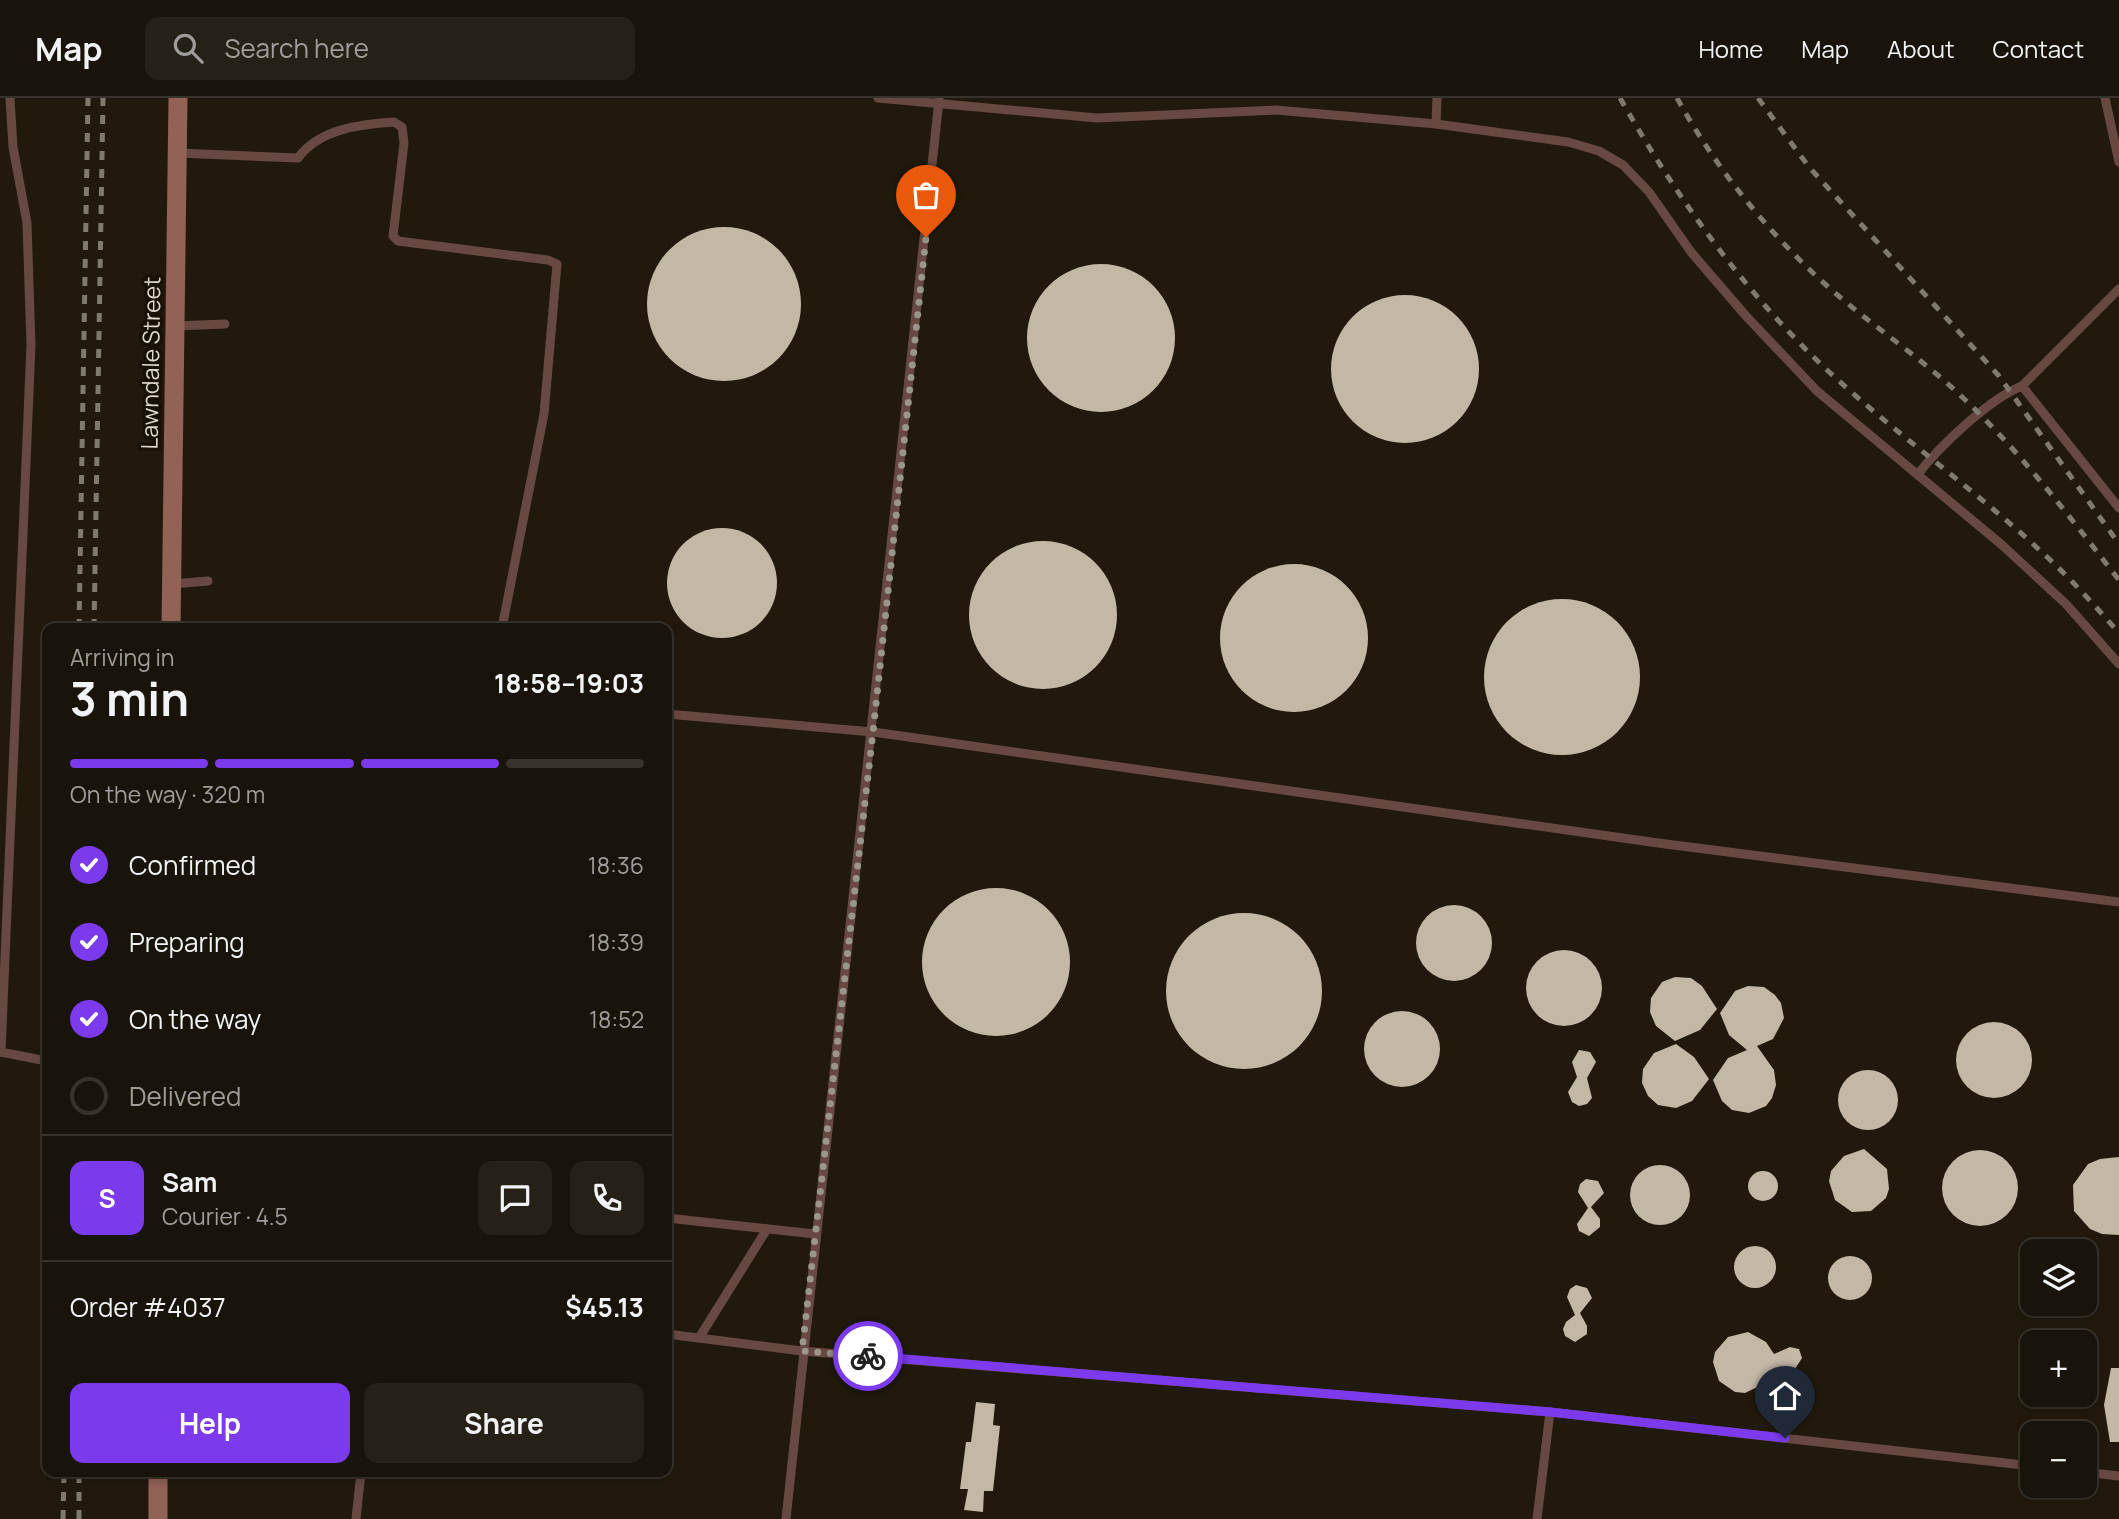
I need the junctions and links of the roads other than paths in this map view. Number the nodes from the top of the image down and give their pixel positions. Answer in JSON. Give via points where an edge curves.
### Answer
{"nodes":[{"id":1,"x":10,"y":98,"type":"edge"},
{"id":2,"x":178,"y":98,"type":"edge"},
{"id":3,"x":878,"y":98,"type":"edge"},
{"id":4,"x":1437,"y":98,"type":"edge"},
{"id":5,"x":2105,"y":98,"type":"edge"},
{"id":6,"x":939,"y":100,"type":"edge"},
{"id":7,"x":1436,"y":124,"type":"junction"},
{"id":8,"x":176,"y":153,"type":"junction"},
{"id":9,"x":2119,"y":162,"type":"edge"},
{"id":10,"x":2119,"y":289,"type":"edge"},
{"id":11,"x":225,"y":324,"type":"dead end"},
{"id":12,"x":175,"y":326,"type":"junction"},
{"id":13,"x":2022,"y":386,"type":"junction"},
{"id":14,"x":1917,"y":474,"type":"junction"},
{"id":15,"x":2119,"y":508,"type":"edge"},
{"id":16,"x":208,"y":581,"type":"dead end"},
{"id":17,"x":172,"y":584,"type":"junction"},
{"id":18,"x":171,"y":623,"type":"edge"},
{"id":19,"x":503,"y":623,"type":"edge"},
{"id":20,"x":2119,"y":664,"type":"edge"},
{"id":21,"x":672,"y":714,"type":"edge"},
{"id":22,"x":873,"y":732,"type":"junction"},
{"id":23,"x":2119,"y":902,"type":"edge"},
{"id":24,"x":0,"y":1052,"type":"edge"},
{"id":25,"x":42,"y":1060,"type":"edge"},
{"id":26,"x":672,"y":1219,"type":"edge"},
{"id":27,"x":767,"y":1229,"type":"junction"},
{"id":28,"x":815,"y":1234,"type":"junction"},
{"id":29,"x":672,"y":1335,"type":"edge"},
{"id":30,"x":699,"y":1338,"type":"junction"},
{"id":31,"x":802,"y":1351,"type":"junction"},
{"id":32,"x":1550,"y":1412,"type":"junction"},
{"id":33,"x":2020,"y":1465,"type":"edge"},
{"id":34,"x":2097,"y":1473,"type":"edge"},
{"id":35,"x":2119,"y":1476,"type":"edge"},
{"id":36,"x":159,"y":1477,"type":"edge"},
{"id":37,"x":360,"y":1477,"type":"edge"},
{"id":38,"x":158,"y":1519,"type":"edge"},
{"id":39,"x":356,"y":1519,"type":"edge"},
{"id":40,"x":786,"y":1519,"type":"edge"},
{"id":41,"x":1537,"y":1519,"type":"edge"}],
"edges":[{"from":1,"to":24,"type":"lane","via":[[13,148],[27,223],[31,345]]},
{"from":2,"to":8,"type":"main road","name":"Lawndale Street"},
{"from":3,"to":6,"type":"lane"},
{"from":4,"to":7,"type":"lane"},
{"from":5,"to":9,"type":"lane"},
{"from":6,"to":7,"type":"lane","via":[[1097,118],[1276,110]]},
{"from":6,"to":22,"type":"lane"},
{"from":7,"to":14,"type":"lane","via":[[1569,142],[1600,151],[1623,165],[1714,279],[1799,373]]},
{"from":8,"to":12,"type":"main road","name":"Lawndale Street"},
{"from":8,"to":19,"type":"lane","via":[[298,158],[309,143],[358,124],[394,122],[402,127],[404,143],[393,236],[398,241],[557,264],[544,414]]},
{"from":10,"to":13,"type":"lane"},
{"from":11,"to":12,"type":"lane"},
{"from":12,"to":17,"type":"main road","name":"Lawndale Street"},
{"from":13,"to":14,"type":"lane","via":[[1970,423]]},
{"from":13,"to":15,"type":"lane"},
{"from":14,"to":20,"type":"lane","via":[[2066,604]]},
{"from":16,"to":17,"type":"lane"},
{"from":17,"to":18,"type":"main road","name":"Lawndale Street"},
{"from":21,"to":22,"type":"lane"},
{"from":22,"to":23,"type":"lane","via":[[1658,843]]},
{"from":22,"to":28,"type":"lane"},
{"from":24,"to":25,"type":"lane"},
{"from":26,"to":27,"type":"lane"},
{"from":27,"to":28,"type":"lane"},
{"from":27,"to":30,"type":"lane"},
{"from":28,"to":31,"type":"lane"},
{"from":29,"to":30,"type":"lane"},
{"from":30,"to":31,"type":"lane"},
{"from":31,"to":32,"type":"lane"},
{"from":31,"to":40,"type":"lane"},
{"from":32,"to":33,"type":"lane"},
{"from":32,"to":41,"type":"lane"},
{"from":34,"to":35,"type":"lane"},
{"from":36,"to":38,"type":"main road"},
{"from":37,"to":39,"type":"lane"}]}
